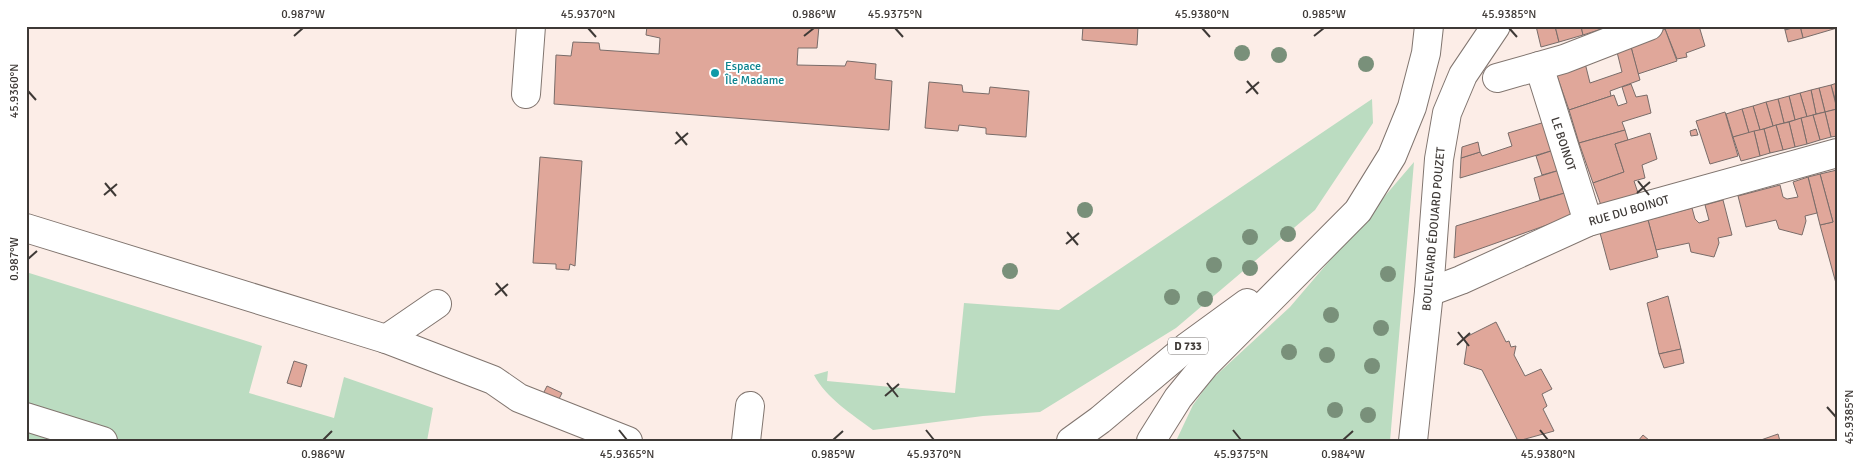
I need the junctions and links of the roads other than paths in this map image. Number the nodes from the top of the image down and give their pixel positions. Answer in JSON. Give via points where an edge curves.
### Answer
{"nodes":[{"id":1,"x":531,"y":26,"type":"edge"},
{"id":2,"x":1429,"y":26,"type":"edge"},
{"id":3,"x":1496,"y":26,"type":"edge"},
{"id":4,"x":1649,"y":26,"type":"edge"},
{"id":5,"x":1538,"y":66,"type":"junction"},
{"id":6,"x":1497,"y":78,"type":"dead end"},
{"id":7,"x":526,"y":94,"type":"dead end"},
{"id":8,"x":1837,"y":153,"type":"edge"},
{"id":9,"x":1588,"y":222,"type":"junction"},
{"id":10,"x":26,"y":228,"type":"edge"},
{"id":11,"x":1309,"y":258,"type":"junction"},
{"id":12,"x":1429,"y":292,"type":"junction"},
{"id":13,"x":437,"y":304,"type":"dead end"},
{"id":14,"x":386,"y":339,"type":"junction"},
{"id":15,"x":750,"y":406,"type":"dead end"},
{"id":16,"x":26,"y":417,"type":"edge"},
{"id":17,"x":104,"y":441,"type":"edge"},
{"id":18,"x":628,"y":441,"type":"edge"},
{"id":19,"x":746,"y":441,"type":"edge"},
{"id":20,"x":1070,"y":441,"type":"edge"},
{"id":21,"x":1152,"y":441,"type":"edge"},
{"id":22,"x":1413,"y":441,"type":"edge"}],
"edges":[{"from":1,"to":7,"type":"street"},
{"from":2,"to":11,"type":"street","number":"D 733","via":[[1426,53],[1412,107],[1392,156],[1358,211]]},
{"from":3,"to":12,"type":"street","name":"BOULEVARD ÉDOUARD POUZET","via":[[1463,75],[1448,113],[1439,159]]},
{"from":4,"to":5,"type":"street"},
{"from":5,"to":6,"type":"street"},
{"from":5,"to":9,"type":"street","name":"LE BOINOT"},
{"from":8,"to":9,"type":"street","name":"RUE DU BOINOT"},
{"from":9,"to":12,"type":"street","name":"RUE DU BOINOT"},
{"from":10,"to":14,"type":"street"},
{"from":11,"to":20,"type":"street","number":"D 733","via":[[1188,346]]},
{"from":11,"to":21,"type":"street","number":"D 733","via":[[1205,365],[1178,398]]},
{"from":12,"to":22,"type":"street","name":"BOULEVARD ÉDOUARD POUZET"},
{"from":13,"to":14,"type":"street"},
{"from":14,"to":18,"type":"street","via":[[493,380],[519,398]]},
{"from":15,"to":19,"type":"street"},
{"from":16,"to":17,"type":"street"}]}
